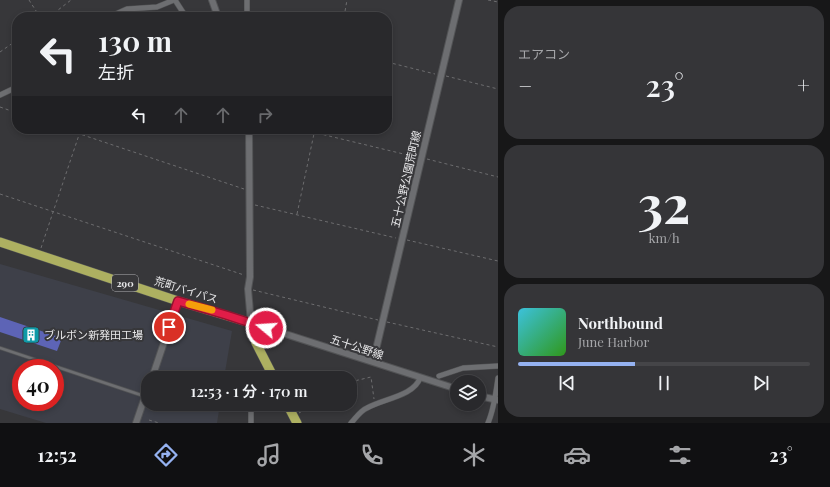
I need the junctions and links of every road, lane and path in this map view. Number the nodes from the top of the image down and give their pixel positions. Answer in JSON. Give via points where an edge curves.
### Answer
{"nodes":[{"id":1,"x":29,"y":0,"type":"edge"},
{"id":2,"x":71,"y":0,"type":"edge"},
{"id":3,"x":174,"y":0,"type":"edge"},
{"id":4,"x":212,"y":0,"type":"edge"},
{"id":5,"x":247,"y":0,"type":"edge"},
{"id":6,"x":347,"y":0,"type":"edge"},
{"id":7,"x":459,"y":0,"type":"edge"},
{"id":8,"x":488,"y":0,"type":"edge"},
{"id":9,"x":498,"y":2,"type":"edge"},
{"id":10,"x":37,"y":12,"type":"edge"},
{"id":11,"x":55,"y":12,"type":"edge"},
{"id":12,"x":120,"y":12,"type":"edge"},
{"id":13,"x":182,"y":12,"type":"edge"},
{"id":14,"x":216,"y":12,"type":"edge"},
{"id":15,"x":247,"y":12,"type":"edge"},
{"id":16,"x":345,"y":12,"type":"edge"},
{"id":17,"x":12,"y":44,"type":"edge"},
{"id":18,"x":0,"y":52,"type":"edge"},
{"id":19,"x":12,"y":89,"type":"edge"},
{"id":20,"x":0,"y":95,"type":"edge"},
{"id":21,"x":0,"y":108,"type":"edge"},
{"id":22,"x":12,"y":112,"type":"edge"},
{"id":23,"x":79,"y":134,"type":"joint"},
{"id":24,"x":249,"y":134,"type":"edge"},
{"id":25,"x":314,"y":134,"type":"edge"},
{"id":26,"x":322,"y":134,"type":"edge"},
{"id":27,"x":422,"y":158,"type":"junction"},
{"id":28,"x":498,"y":177,"type":"edge"},
{"id":29,"x":249,"y":191,"type":"junction"},
{"id":30,"x":0,"y":194,"type":"edge"},
{"id":31,"x":249,"y":203,"type":"junction"},
{"id":32,"x":54,"y":212,"type":"junction"},
{"id":33,"x":296,"y":215,"type":"junction"},
{"id":34,"x":402,"y":239,"type":"junction"},
{"id":35,"x":0,"y":242,"type":"edge"},
{"id":36,"x":39,"y":254,"type":"junction"},
{"id":37,"x":498,"y":261,"type":"edge"},
{"id":38,"x":250,"y":277,"type":"junction"},
{"id":39,"x":248,"y":289,"type":"junction"},
{"id":40,"x":178,"y":301,"type":"junction"},
{"id":41,"x":383,"y":321,"type":"junction"},
{"id":42,"x":251,"y":323,"type":"junction"},
{"id":43,"x":498,"y":347,"type":"edge"},
{"id":44,"x":0,"y":348,"type":"edge"},
{"id":45,"x":373,"y":362,"type":"junction"},
{"id":46,"x":498,"y":366,"type":"edge"},
{"id":47,"x":154,"y":371,"type":"edge"},
{"id":48,"x":270,"y":371,"type":"edge"},
{"id":49,"x":439,"y":376,"type":"dead end"},
{"id":50,"x":420,"y":378,"type":"junction"},
{"id":51,"x":498,"y":378,"type":"edge"},
{"id":52,"x":357,"y":380,"type":"edge"},
{"id":53,"x":450,"y":387,"type":"edge"},
{"id":54,"x":141,"y":396,"type":"edge"},
{"id":55,"x":486,"y":398,"type":"edge"},
{"id":56,"x":496,"y":400,"type":"edge"},
{"id":57,"x":375,"y":404,"type":"junction"},
{"id":58,"x":141,"y":409,"type":"edge"},
{"id":59,"x":251,"y":411,"type":"edge"},
{"id":60,"x":290,"y":411,"type":"edge"},
{"id":61,"x":306,"y":411,"type":"edge"},
{"id":62,"x":149,"y":420,"type":"dead end"},
{"id":63,"x":295,"y":420,"type":"edge"},
{"id":64,"x":136,"y":423,"type":"edge"},
{"id":65,"x":159,"y":423,"type":"edge"},
{"id":66,"x":251,"y":423,"type":"edge"},
{"id":67,"x":351,"y":423,"type":"edge"},
{"id":68,"x":488,"y":423,"type":"edge"}],
"edges":[{"from":1,"to":10,"type":"path"},
{"from":2,"to":11,"type":"path"},
{"from":3,"to":12,"type":"street","via":[[157,7],[127,9]]},
{"from":3,"to":13,"type":"street"},
{"from":4,"to":14,"type":"street"},
{"from":5,"to":15,"type":"street"},
{"from":6,"to":16,"type":"path"},
{"from":7,"to":27,"type":"street","name":"五十公野公園荒町線"},
{"from":8,"to":9,"type":"path"},
{"from":17,"to":18,"type":"path"},
{"from":19,"to":20,"type":"street"},
{"from":21,"to":22,"type":"path"},
{"from":23,"to":29,"type":"path"},
{"from":23,"to":32,"type":"path"},
{"from":24,"to":29,"type":"street"},
{"from":25,"to":33,"type":"path"},
{"from":26,"to":27,"type":"path"},
{"from":27,"to":28,"type":"path"},
{"from":27,"to":34,"type":"street","name":"五十公野公園荒町線"},
{"from":29,"to":31,"type":"street"},
{"from":30,"to":32,"type":"path"},
{"from":31,"to":33,"type":"path"},
{"from":31,"to":38,"type":"street"},
{"from":32,"to":36,"type":"path"},
{"from":32,"to":38,"type":"path"},
{"from":33,"to":34,"type":"path"},
{"from":34,"to":37,"type":"path"},
{"from":34,"to":41,"type":"street","name":"五十公野公園荒町線"},
{"from":35,"to":36,"type":"highway","name":"荒町バイパス","number":"290"},
{"from":36,"to":40,"type":"highway","name":"荒町バイパス","number":"290"},
{"from":38,"to":39,"type":"street"},
{"from":39,"to":41,"type":"path"},
{"from":39,"to":42,"type":"street"},
{"from":40,"to":42,"type":"highway","name":"荒町バイパス","number":"290"},
{"from":40,"to":47,"type":"street"},
{"from":41,"to":43,"type":"path"},
{"from":41,"to":45,"type":"street","name":"五十公野公園荒町線"},
{"from":42,"to":45,"type":"street","name":"五十公野線"},
{"from":42,"to":48,"type":"highway","via":[[256,343]]},
{"from":44,"to":54,"type":"lane"},
{"from":45,"to":50,"type":"street","name":"五十公野線"},
{"from":46,"to":49,"type":"street","via":[[463,368]]},
{"from":50,"to":53,"type":"street","name":"五十公野線"},
{"from":50,"to":57,"type":"street","via":[[415,387]]},
{"from":51,"to":56,"type":"street"},
{"from":52,"to":57,"type":"path","via":[[371,377]]},
{"from":55,"to":56,"type":"street"},
{"from":56,"to":68,"type":"street"},
{"from":57,"to":67,"type":"street","via":[[362,411]]},
{"from":58,"to":64,"type":"street"},
{"from":59,"to":66,"type":"street"},
{"from":60,"to":63,"type":"highway"},
{"from":61,"to":63,"type":"path"},
{"from":62,"to":65,"type":"path"}]}
